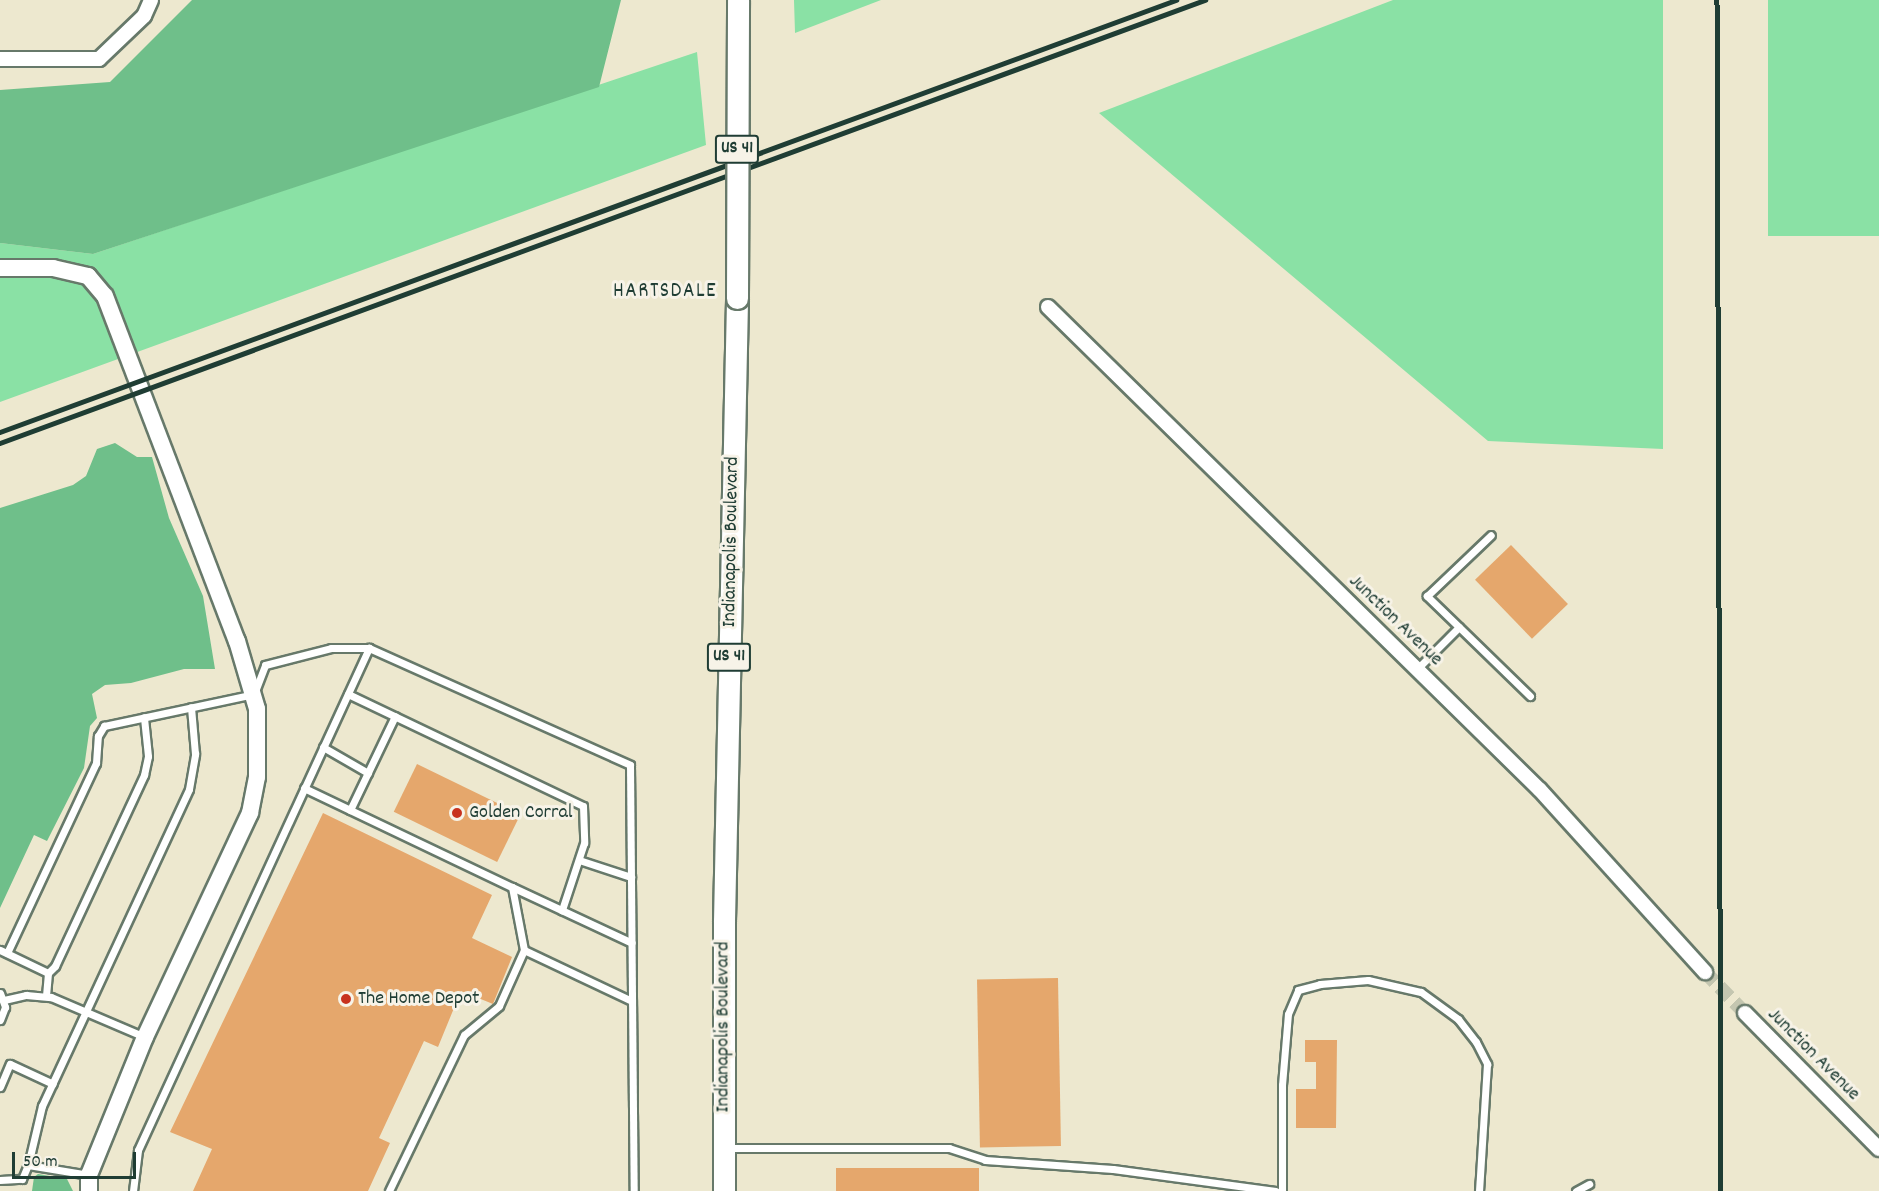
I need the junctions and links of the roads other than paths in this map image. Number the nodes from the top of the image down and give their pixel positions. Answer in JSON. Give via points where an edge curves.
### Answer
{"nodes":[{"id":1,"x":151,"y":0,"type":"edge"},
{"id":2,"x":738,"y":0,"type":"edge"},
{"id":3,"x":0,"y":59,"type":"edge"},
{"id":4,"x":0,"y":268,"type":"edge"},
{"id":5,"x":1048,"y":307,"type":"dead end"},
{"id":6,"x":1491,"y":535,"type":"dead end"},
{"id":7,"x":1459,"y":627,"type":"junction"},
{"id":8,"x":369,"y":648,"type":"junction"},
{"id":9,"x":1416,"y":669,"type":"junction"},
{"id":10,"x":254,"y":694,"type":"junction"},
{"id":11,"x":348,"y":694,"type":"junction"},
{"id":12,"x":1530,"y":696,"type":"dead end"},
{"id":13,"x":191,"y":707,"type":"junction"},
{"id":14,"x":394,"y":716,"type":"junction"},
{"id":15,"x":144,"y":717,"type":"junction"},
{"id":16,"x":323,"y":747,"type":"junction"},
{"id":17,"x":368,"y":773,"type":"junction"},
{"id":18,"x":304,"y":788,"type":"junction"},
{"id":19,"x":350,"y":810,"type":"junction"},
{"id":20,"x":579,"y":861,"type":"junction"},
{"id":21,"x":631,"y":877,"type":"junction"},
{"id":22,"x":512,"y":887,"type":"junction"},
{"id":23,"x":562,"y":910,"type":"junction"},
{"id":24,"x":632,"y":943,"type":"junction"},
{"id":25,"x":524,"y":950,"type":"junction"},
{"id":26,"x":3,"y":952,"type":"edge"},
{"id":27,"x":1705,"y":972,"type":"tunnel mouth"},
{"id":28,"x":48,"y":973,"type":"junction"},
{"id":29,"x":2,"y":996,"type":"edge"},
{"id":30,"x":46,"y":996,"type":"junction"},
{"id":31,"x":632,"y":1002,"type":"junction"},
{"id":32,"x":87,"y":1010,"type":"junction"},
{"id":33,"x":1745,"y":1013,"type":"tunnel mouth"},
{"id":34,"x":0,"y":1020,"type":"edge"},
{"id":35,"x":144,"y":1036,"type":"junction"},
{"id":36,"x":52,"y":1084,"type":"junction"},
{"id":37,"x":0,"y":1087,"type":"edge"},
{"id":38,"x":724,"y":1148,"type":"junction"},
{"id":39,"x":1879,"y":1149,"type":"edge"},
{"id":40,"x":28,"y":1165,"type":"junction"},
{"id":41,"x":0,"y":1179,"type":"edge"},
{"id":42,"x":89,"y":1183,"type":"edge"},
{"id":43,"x":1589,"y":1184,"type":"dead end"},
{"id":44,"x":133,"y":1191,"type":"edge"},
{"id":45,"x":389,"y":1191,"type":"edge"},
{"id":46,"x":634,"y":1191,"type":"edge"},
{"id":47,"x":724,"y":1191,"type":"edge"},
{"id":48,"x":1276,"y":1191,"type":"edge"},
{"id":49,"x":1282,"y":1191,"type":"edge"},
{"id":50,"x":1479,"y":1191,"type":"edge"},
{"id":51,"x":1576,"y":1191,"type":"edge"}],
"edges":[{"from":1,"to":3,"type":"street","via":[[144,16],[99,59]]},
{"from":2,"to":38,"type":"highway","name":"Indianapolis Boulevard","number":"US 41","bridge":true},
{"from":4,"to":10,"type":"street","via":[[53,268],[88,276],[105,296]]},
{"from":5,"to":9,"type":"street","name":"Junction Avenue"},
{"from":6,"to":7,"type":"lane","via":[[1426,596]]},
{"from":7,"to":9,"type":"lane"},
{"from":7,"to":12,"type":"lane"},
{"from":8,"to":10,"type":"lane","via":[[331,648],[262,666]]},
{"from":8,"to":11,"type":"lane"},
{"from":8,"to":21,"type":"lane","via":[[630,765]]},
{"from":9,"to":27,"type":"street","name":"Junction Avenue","via":[[1540,790]]},
{"from":10,"to":13,"type":"lane"},
{"from":10,"to":35,"type":"street","via":[[258,736],[250,813]]},
{"from":11,"to":14,"type":"lane"},
{"from":11,"to":16,"type":"lane"},
{"from":13,"to":15,"type":"lane"},
{"from":13,"to":32,"type":"lane","via":[[195,754],[189,789]]},
{"from":14,"to":17,"type":"lane"},
{"from":14,"to":20,"type":"lane","via":[[583,806],[584,843]]},
{"from":15,"to":26,"type":"lane","via":[[100,730],[96,763]]},
{"from":15,"to":28,"type":"lane","via":[[148,756],[144,775],[55,966]]},
{"from":16,"to":17,"type":"lane"},
{"from":16,"to":18,"type":"lane"},
{"from":17,"to":19,"type":"lane"},
{"from":18,"to":19,"type":"lane"},
{"from":18,"to":44,"type":"lane","via":[[138,1150]]},
{"from":19,"to":22,"type":"lane"},
{"from":20,"to":21,"type":"lane"},
{"from":20,"to":23,"type":"lane"},
{"from":21,"to":24,"type":"lane"},
{"from":22,"to":23,"type":"lane"},
{"from":22,"to":25,"type":"lane"},
{"from":23,"to":24,"type":"lane"},
{"from":24,"to":31,"type":"lane"},
{"from":25,"to":31,"type":"lane"},
{"from":25,"to":45,"type":"lane","via":[[499,1006],[464,1035]]},
{"from":26,"to":28,"type":"lane"},
{"from":28,"to":30,"type":"lane"},
{"from":29,"to":30,"type":"lane"},
{"from":29,"to":34,"type":"lane"},
{"from":30,"to":32,"type":"lane"},
{"from":31,"to":46,"type":"lane"},
{"from":32,"to":35,"type":"lane"},
{"from":32,"to":36,"type":"lane"},
{"from":33,"to":39,"type":"street","name":"Junction Avenue"},
{"from":35,"to":42,"type":"street"},
{"from":36,"to":37,"type":"lane","via":[[10,1064]]},
{"from":36,"to":40,"type":"lane","via":[[35,1128]]},
{"from":38,"to":47,"type":"highway","name":"Indianapolis Boulevard","number":"US 41"},
{"from":38,"to":48,"type":"lane","via":[[949,1148],[985,1160],[1113,1169]]},
{"from":40,"to":41,"type":"lane","via":[[22,1179]]},
{"from":40,"to":42,"type":"lane"},
{"from":43,"to":51,"type":"lane"},
{"from":49,"to":50,"type":"lane","via":[[1282,1085],[1288,1014],[1298,990],[1368,980],[1421,992],[1458,1019],[1476,1042],[1487,1064]]}]}
